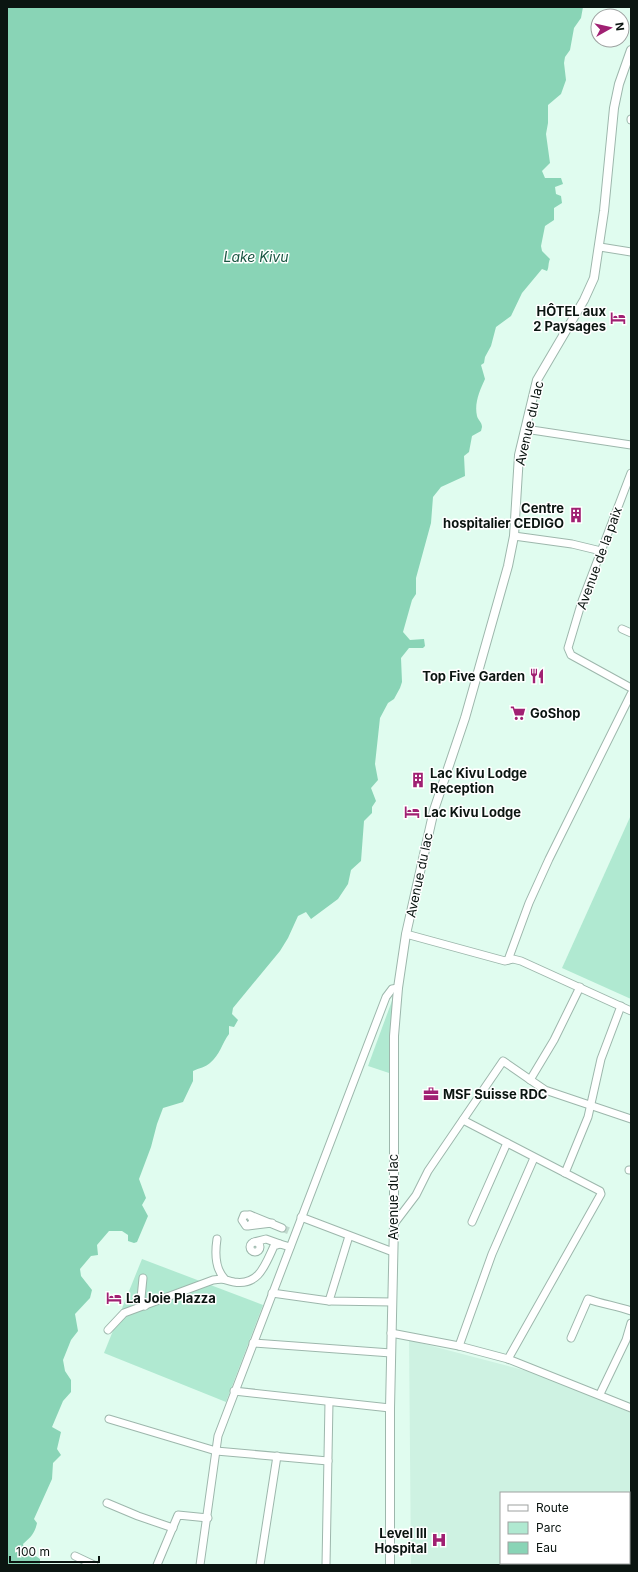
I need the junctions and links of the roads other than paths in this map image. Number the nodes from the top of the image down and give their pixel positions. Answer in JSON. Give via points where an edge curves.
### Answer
{"nodes":[{"id":1,"x":630,"y":55,"type":"edge"},
{"id":2,"x":600,"y":248,"type":"junction"},
{"id":3,"x":631,"y":252,"type":"edge"},
{"id":4,"x":525,"y":429,"type":"junction"},
{"id":5,"x":631,"y":444,"type":"edge"},
{"id":6,"x":631,"y":473,"type":"edge"},
{"id":7,"x":514,"y":536,"type":"junction"},
{"id":8,"x":601,"y":551,"type":"junction"},
{"id":9,"x":622,"y":630,"type":"dead end"},
{"id":10,"x":631,"y":633,"type":"edge"},
{"id":11,"x":631,"y":688,"type":"edge"},
{"id":12,"x":631,"y":694,"type":"edge"},
{"id":13,"x":406,"y":934,"type":"junction"},
{"id":14,"x":508,"y":960,"type":"junction"},
{"id":15,"x":580,"y":987,"type":"junction"},
{"id":16,"x":398,"y":988,"type":"junction"},
{"id":17,"x":622,"y":1006,"type":"junction"},
{"id":18,"x":631,"y":1011,"type":"edge"},
{"id":19,"x":530,"y":1080,"type":"junction"},
{"id":20,"x":591,"y":1107,"type":"junction"},
{"id":21,"x":631,"y":1119,"type":"edge"},
{"id":22,"x":463,"y":1120,"type":"junction"},
{"id":23,"x":507,"y":1143,"type":"junction"},
{"id":24,"x":534,"y":1158,"type":"junction"},
{"id":25,"x":565,"y":1173,"type":"junction"},
{"id":26,"x":301,"y":1217,"type":"junction"},
{"id":27,"x":472,"y":1222,"type":"dead end"},
{"id":28,"x":272,"y":1223,"type":"junction"},
{"id":29,"x":394,"y":1224,"type":"junction"},
{"id":30,"x":289,"y":1231,"type":"junction"},
{"id":31,"x":349,"y":1236,"type":"junction"},
{"id":32,"x":217,"y":1239,"type":"dead end"},
{"id":33,"x":277,"y":1245,"type":"junction"},
{"id":34,"x":290,"y":1247,"type":"junction"},
{"id":35,"x":393,"y":1252,"type":"junction"},
{"id":36,"x":143,"y":1278,"type":"dead end"},
{"id":37,"x":224,"y":1278,"type":"junction"},
{"id":38,"x":272,"y":1293,"type":"junction"},
{"id":39,"x":329,"y":1301,"type":"junction"},
{"id":40,"x":392,"y":1302,"type":"junction"},
{"id":41,"x":145,"y":1306,"type":"junction"},
{"id":42,"x":631,"y":1311,"type":"edge"},
{"id":43,"x":631,"y":1323,"type":"edge"},
{"id":44,"x":108,"y":1330,"type":"dead end"},
{"id":45,"x":391,"y":1333,"type":"junction"},
{"id":46,"x":571,"y":1338,"type":"dead end"},
{"id":47,"x":253,"y":1343,"type":"junction"},
{"id":48,"x":459,"y":1346,"type":"junction"},
{"id":49,"x":391,"y":1353,"type":"junction"},
{"id":50,"x":508,"y":1359,"type":"junction"},
{"id":51,"x":234,"y":1391,"type":"junction"},
{"id":52,"x":600,"y":1394,"type":"junction"},
{"id":53,"x":329,"y":1402,"type":"junction"},
{"id":54,"x":390,"y":1408,"type":"junction"},
{"id":55,"x":631,"y":1408,"type":"edge"},
{"id":56,"x":109,"y":1420,"type":"dead end"},
{"id":57,"x":216,"y":1451,"type":"junction"},
{"id":58,"x":277,"y":1456,"type":"junction"},
{"id":59,"x":328,"y":1461,"type":"junction"},
{"id":60,"x":106,"y":1503,"type":"dead end"},
{"id":61,"x":208,"y":1518,"type":"junction"},
{"id":62,"x":173,"y":1528,"type":"junction"},
{"id":63,"x":75,"y":1556,"type":"dead end"},
{"id":64,"x":94,"y":1565,"type":"edge"},
{"id":65,"x":157,"y":1565,"type":"edge"},
{"id":66,"x":200,"y":1565,"type":"edge"},
{"id":67,"x":260,"y":1565,"type":"edge"},
{"id":68,"x":326,"y":1565,"type":"edge"},
{"id":69,"x":390,"y":1565,"type":"edge"}],
"edges":[{"from":1,"to":2,"type":"main road","name":"Avenue du lac","via":[[619,84],[614,108]]},
{"from":2,"to":3,"type":"street"},
{"from":2,"to":4,"type":"main road","name":"Avenue du lac","via":[[594,278],[584,300],[537,380]]},
{"from":4,"to":5,"type":"street"},
{"from":4,"to":7,"type":"main road","name":"Avenue du lac","via":[[519,455]]},
{"from":6,"to":8,"type":"street","name":"Avenue de la paix"},
{"from":7,"to":8,"type":"street"},
{"from":7,"to":13,"type":"main road","name":"Avenue du lac","via":[[478,673],[434,810]]},
{"from":8,"to":11,"type":"street","name":"Avenue de la paix","via":[[568,648],[571,655],[596,666]]},
{"from":9,"to":10,"type":"street"},
{"from":12,"to":14,"type":"street","via":[[549,859]]},
{"from":13,"to":14,"type":"street"},
{"from":13,"to":16,"type":"main road","name":"Avenue du lac"},
{"from":14,"to":15,"type":"street","via":[[521,961]]},
{"from":15,"to":17,"type":"street"},
{"from":15,"to":19,"type":"street","via":[[554,1040]]},
{"from":16,"to":26,"type":"street","via":[[392,989],[386,997]]},
{"from":16,"to":29,"type":"main road","name":"Avenue du lac","via":[[394,1036]]},
{"from":17,"to":18,"type":"street"},
{"from":17,"to":20,"type":"street","via":[[601,1059]]},
{"from":19,"to":20,"type":"street","via":[[545,1090]]},
{"from":19,"to":22,"type":"street","via":[[503,1061]]},
{"from":20,"to":21,"type":"street"},
{"from":20,"to":25,"type":"street"},
{"from":22,"to":23,"type":"street"},
{"from":22,"to":29,"type":"street"},
{"from":23,"to":24,"type":"street"},
{"from":23,"to":27,"type":"street"},
{"from":24,"to":25,"type":"street"},
{"from":24,"to":48,"type":"street","via":[[492,1254]]},
{"from":25,"to":50,"type":"street","via":[[600,1191],[601,1197]]},
{"from":26,"to":30,"type":"street"},
{"from":26,"to":31,"type":"street"},
{"from":28,"to":28,"type":"street","via":[[250,1215],[253,1221],[250,1225]]},
{"from":28,"to":30,"type":"street"},
{"from":29,"to":35,"type":"main road","name":"Avenue du lac"},
{"from":30,"to":34,"type":"street"},
{"from":31,"to":35,"type":"street"},
{"from":31,"to":39,"type":"street"},
{"from":32,"to":37,"type":"street","via":[[218,1265]]},
{"from":33,"to":33,"type":"street","via":[[266,1239],[254,1242],[250,1249],[254,1252]]},
{"from":33,"to":34,"type":"street"},
{"from":33,"to":37,"type":"street","via":[[255,1279],[233,1282]]},
{"from":34,"to":38,"type":"street"},
{"from":35,"to":40,"type":"main road","name":"Avenue du lac"},
{"from":36,"to":41,"type":"street","via":[[141,1298]]},
{"from":37,"to":41,"type":"street"},
{"from":38,"to":39,"type":"street"},
{"from":38,"to":47,"type":"street"},
{"from":39,"to":40,"type":"street"},
{"from":40,"to":45,"type":"main road","name":"Avenue du lac"},
{"from":41,"to":44,"type":"street","via":[[124,1313]]},
{"from":42,"to":46,"type":"street","via":[[588,1299]]},
{"from":43,"to":52,"type":"street","via":[[626,1340]]},
{"from":45,"to":48,"type":"street"},
{"from":45,"to":49,"type":"main road","name":"Avenue du lac"},
{"from":47,"to":49,"type":"street"},
{"from":47,"to":51,"type":"street"},
{"from":48,"to":50,"type":"street"},
{"from":49,"to":54,"type":"main road","name":"Avenue du lac"},
{"from":50,"to":52,"type":"street"},
{"from":51,"to":53,"type":"street"},
{"from":51,"to":57,"type":"street","via":[[218,1436]]},
{"from":52,"to":55,"type":"street"},
{"from":53,"to":54,"type":"street"},
{"from":53,"to":59,"type":"street"},
{"from":54,"to":69,"type":"main road","name":"Avenue du lac"},
{"from":56,"to":57,"type":"street"},
{"from":57,"to":58,"type":"street"},
{"from":57,"to":61,"type":"street"},
{"from":58,"to":59,"type":"street"},
{"from":58,"to":67,"type":"street"},
{"from":59,"to":68,"type":"street"},
{"from":60,"to":62,"type":"street"},
{"from":61,"to":62,"type":"street","via":[[180,1514]]},
{"from":61,"to":66,"type":"street"},
{"from":62,"to":65,"type":"street"},
{"from":63,"to":64,"type":"street"}]}
